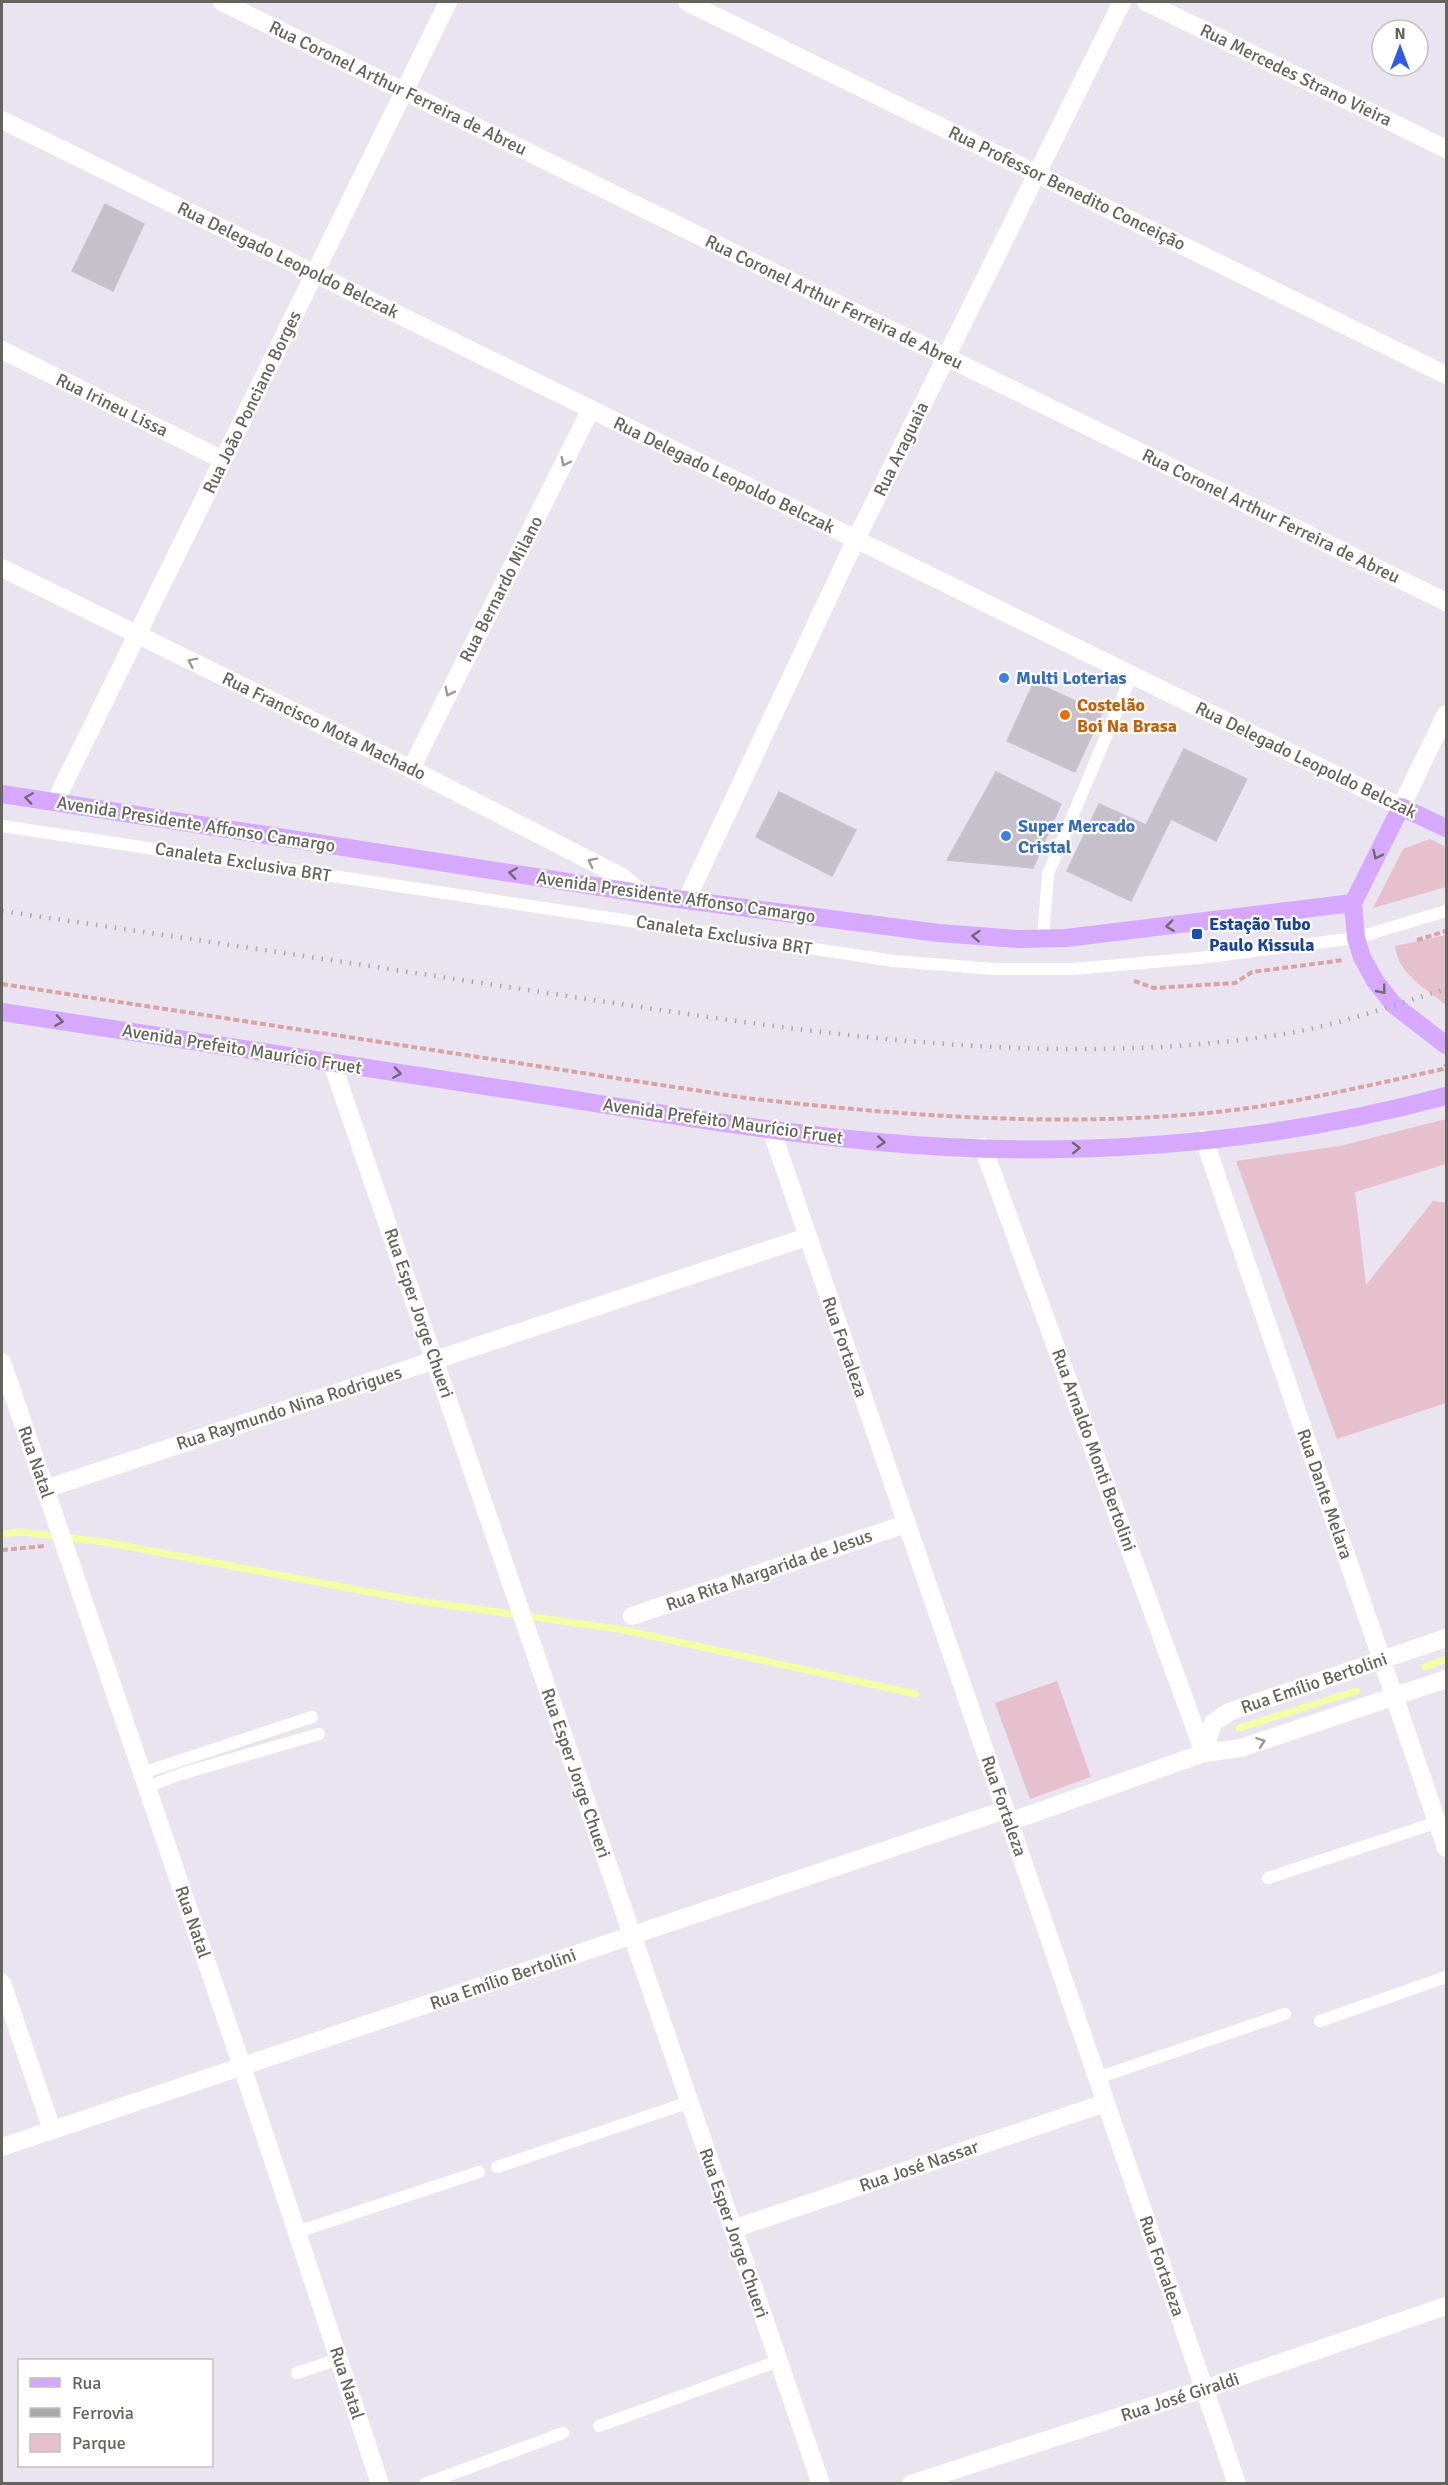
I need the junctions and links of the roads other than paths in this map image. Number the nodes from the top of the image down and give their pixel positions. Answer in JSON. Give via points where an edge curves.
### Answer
{"nodes":[{"id":1,"x":222,"y":2,"type":"edge"},
{"id":2,"x":448,"y":2,"type":"edge"},
{"id":3,"x":687,"y":2,"type":"edge"},
{"id":4,"x":1122,"y":2,"type":"edge"},
{"id":5,"x":1146,"y":2,"type":"edge"},
{"id":6,"x":404,"y":91,"type":"junction"},
{"id":7,"x":2,"y":120,"type":"edge"},
{"id":8,"x":1446,"y":149,"type":"edge"},
{"id":9,"x":1037,"y":173,"type":"junction"},
{"id":10,"x":314,"y":273,"type":"junction"},
{"id":11,"x":2,"y":350,"type":"edge"},
{"id":12,"x":946,"y":357,"type":"junction"},
{"id":13,"x":1446,"y":375,"type":"edge"},
{"id":14,"x":591,"y":409,"type":"junction"},
{"id":15,"x":223,"y":460,"type":"junction"},
{"id":16,"x":856,"y":539,"type":"junction"},
{"id":17,"x":2,"y":568,"type":"edge"},
{"id":18,"x":1446,"y":602,"type":"edge"},
{"id":19,"x":137,"y":635,"type":"junction"},
{"id":20,"x":1132,"y":675,"type":"junction"},
{"id":21,"x":1446,"y":714,"type":"edge"},
{"id":22,"x":411,"y":769,"type":"junction"},
{"id":23,"x":2,"y":794,"type":"edge"},
{"id":24,"x":56,"y":802,"type":"junction"},
{"id":25,"x":1401,"y":807,"type":"junction"},
{"id":26,"x":2,"y":826,"type":"edge"},
{"id":27,"x":1446,"y":828,"type":"edge"},
{"id":28,"x":641,"y":893,"type":"junction"},
{"id":29,"x":686,"y":901,"type":"junction"},
{"id":30,"x":1353,"y":903,"type":"junction"},
{"id":31,"x":1446,"y":911,"type":"edge"},
{"id":32,"x":1356,"y":938,"type":"junction"},
{"id":33,"x":1043,"y":939,"type":"junction"},
{"id":34,"x":2,"y":1012,"type":"edge"},
{"id":35,"x":1446,"y":1046,"type":"edge"},
{"id":36,"x":332,"y":1063,"type":"junction"},
{"id":37,"x":1446,"y":1096,"type":"edge"},
{"id":38,"x":771,"y":1130,"type":"junction"},
{"id":39,"x":1204,"y":1139,"type":"junction"},
{"id":40,"x":983,"y":1148,"type":"junction"},
{"id":41,"x":807,"y":1237,"type":"junction"},
{"id":42,"x":435,"y":1360,"type":"junction"},
{"id":43,"x":2,"y":1362,"type":"edge"},
{"id":44,"x":45,"y":1489,"type":"junction"},
{"id":45,"x":906,"y":1524,"type":"junction"},
{"id":46,"x":632,"y":1616,"type":"dead end"},
{"id":47,"x":1446,"y":1638,"type":"edge"},
{"id":48,"x":1382,"y":1660,"type":"junction"},
{"id":49,"x":1446,"y":1679,"type":"edge"},
{"id":50,"x":1395,"y":1696,"type":"junction"},
{"id":51,"x":312,"y":1717,"type":"dead end"},
{"id":52,"x":319,"y":1734,"type":"dead end"},
{"id":53,"x":1204,"y":1752,"type":"junction"},
{"id":54,"x":144,"y":1780,"type":"junction"},
{"id":55,"x":1007,"y":1816,"type":"junction"},
{"id":56,"x":1438,"y":1822,"type":"junction"},
{"id":57,"x":1446,"y":1848,"type":"edge"},
{"id":58,"x":1268,"y":1878,"type":"dead end"},
{"id":59,"x":632,"y":1935,"type":"junction"},
{"id":60,"x":1446,"y":1977,"type":"edge"},
{"id":61,"x":2,"y":1983,"type":"edge"},
{"id":62,"x":1285,"y":2014,"type":"dead end"},
{"id":63,"x":1320,"y":2021,"type":"dead end"},
{"id":64,"x":242,"y":2066,"type":"junction"},
{"id":65,"x":1097,"y":2078,"type":"junction"},
{"id":66,"x":690,"y":2102,"type":"junction"},
{"id":67,"x":1105,"y":2103,"type":"junction"},
{"id":68,"x":52,"y":2130,"type":"junction"},
{"id":69,"x":2,"y":2147,"type":"edge"},
{"id":70,"x":497,"y":2167,"type":"dead end"},
{"id":71,"x":479,"y":2172,"type":"dead end"},
{"id":72,"x":733,"y":2229,"type":"junction"},
{"id":73,"x":297,"y":2232,"type":"junction"},
{"id":74,"x":1446,"y":2306,"type":"edge"},
{"id":75,"x":339,"y":2359,"type":"junction"},
{"id":76,"x":778,"y":2361,"type":"junction"},
{"id":77,"x":297,"y":2373,"type":"dead end"},
{"id":78,"x":1204,"y":2390,"type":"junction"},
{"id":79,"x":599,"y":2426,"type":"dead end"},
{"id":80,"x":563,"y":2433,"type":"dead end"},
{"id":81,"x":380,"y":2484,"type":"edge"},
{"id":82,"x":426,"y":2484,"type":"edge"},
{"id":83,"x":821,"y":2484,"type":"edge"},
{"id":84,"x":911,"y":2484,"type":"edge"},
{"id":85,"x":1237,"y":2484,"type":"edge"}],
"edges":[{"from":1,"to":6,"type":"street","name":"Rua Coronel Arthur Ferreira de Abreu"},
{"from":2,"to":6,"type":"street","name":"Rua João Ponciano Borges"},
{"from":3,"to":9,"type":"street","name":"Rua Professor Benedito Conceição"},
{"from":4,"to":9,"type":"street","name":"Rua Araguaia"},
{"from":5,"to":8,"type":"street","name":"Rua Mercedes Strano Vieira"},
{"from":6,"to":10,"type":"street","name":"Rua João Ponciano Borges"},
{"from":6,"to":12,"type":"street","name":"Rua Coronel Arthur Ferreira de Abreu"},
{"from":7,"to":10,"type":"street","name":"Rua Delegado Leopoldo Belczak"},
{"from":9,"to":12,"type":"street","name":"Rua Araguaia"},
{"from":9,"to":13,"type":"street","name":"Rua Professor Benedito Conceição"},
{"from":10,"to":14,"type":"street","name":"Rua Delegado Leopoldo Belczak"},
{"from":10,"to":15,"type":"street","name":"Rua João Ponciano Borges"},
{"from":11,"to":15,"type":"street","name":"Rua Irineu Lissa"},
{"from":12,"to":16,"type":"street","name":"Rua Araguaia"},
{"from":12,"to":18,"type":"street","name":"Rua Coronel Arthur Ferreira de Abreu"},
{"from":14,"to":16,"type":"street","name":"Rua Delegado Leopoldo Belczak"},
{"from":14,"to":22,"type":"street","name":"Rua Bernardo Milano","one_way":true},
{"from":15,"to":19,"type":"street","name":"Rua João Ponciano Borges"},
{"from":16,"to":20,"type":"street","name":"Rua Delegado Leopoldo Belczak"},
{"from":16,"to":29,"type":"street","name":"Rua Araguaia"},
{"from":17,"to":19,"type":"street","name":"Rua Francisco Mota Machado"},
{"from":22,"to":19,"type":"street","name":"Rua Francisco Mota Machado","one_way":true},
{"from":19,"to":24,"type":"street","name":"Rua João Ponciano Borges"},
{"from":20,"to":25,"type":"street","name":"Rua Delegado Leopoldo Belczak"},
{"from":20,"to":33,"type":"lane","via":[[1048,874]]},
{"from":21,"to":25,"type":"street"},
{"from":28,"to":22,"type":"street","name":"Rua Francisco Mota Machado","one_way":true,"via":[[621,877]]},
{"from":24,"to":23,"type":"main road","name":"Avenida Presidente Affonso Camargo","one_way":true},
{"from":28,"to":24,"type":"main road","name":"Avenida Presidente Affonso Camargo","one_way":true},
{"from":25,"to":27,"type":"main road","name":"Rua Delegado Leopoldo Belczak"},
{"from":25,"to":30,"type":"main road","one_way":true},
{"from":26,"to":32,"type":"lane","name":"Canaleta Exclusiva BRT","via":[[894,961],[995,969],[1073,969]]},
{"from":28,"to":29,"type":"main road","name":"Avenida Presidente Affonso Camargo"},
{"from":33,"to":29,"type":"main road","name":"Avenida Presidente Affonso Camargo","one_way":true,"via":[[900,929]]},
{"from":30,"to":32,"type":"main road"},
{"from":30,"to":33,"type":"main road","name":"Avenida Presidente Affonso Camargo","one_way":true},
{"from":31,"to":32,"type":"lane","name":"Canaleta Exclusiva BRT"},
{"from":32,"to":35,"type":"main road","one_way":true,"via":[[1375,981],[1394,1005]]},
{"from":34,"to":36,"type":"main road","name":"Avenida Prefeito Maurício Fruet","one_way":true},
{"from":36,"to":38,"type":"main road","name":"Avenida Prefeito Maurício Fruet","one_way":true},
{"from":36,"to":42,"type":"street","name":"Rua Esper Jorge Chueri"},
{"from":37,"to":39,"type":"main road","name":"Avenida Prefeito Maurício Fruet","via":[[1329,1123]]},
{"from":38,"to":40,"type":"main road","name":"Avenida Prefeito Maurício Fruet","one_way":true,"via":[[882,1143]]},
{"from":38,"to":41,"type":"street","name":"Rua Fortaleza"},
{"from":40,"to":39,"type":"main road","name":"Avenida Prefeito Maurício Fruet","one_way":true,"via":[[1101,1147]]},
{"from":39,"to":48,"type":"street","name":"Rua Dante Melara"},
{"from":40,"to":53,"type":"street","name":"Rua Arnaldo Monti Bertolini"},
{"from":41,"to":42,"type":"street","name":"Rua Raymundo Nina Rodrigues"},
{"from":41,"to":45,"type":"street","name":"Rua Fortaleza"},
{"from":42,"to":44,"type":"street","name":"Rua Raymundo Nina Rodrigues"},
{"from":42,"to":59,"type":"street","name":"Rua Esper Jorge Chueri"},
{"from":43,"to":44,"type":"street","name":"Rua Natal"},
{"from":44,"to":54,"type":"street","name":"Rua Natal"},
{"from":45,"to":46,"type":"street","name":"Rua Rita Margarida de Jesus"},
{"from":45,"to":55,"type":"street","name":"Rua Fortaleza"},
{"from":47,"to":48,"type":"street","name":"Rua Emílio Bertolini"},
{"from":48,"to":50,"type":"street","name":"Rua Dante Melara"},
{"from":48,"to":53,"type":"street","name":"Rua Emílio Bertolini","via":[[1229,1712],[1213,1723]]},
{"from":49,"to":50,"type":"street","name":"Rua Emílio Bertolini"},
{"from":53,"to":50,"type":"street","name":"Rua Emílio Bertolini","one_way":true,"via":[[1241,1748]]},
{"from":50,"to":56,"type":"street","name":"Rua Dante Melara"},
{"from":51,"to":54,"type":"lane"},
{"from":52,"to":54,"type":"lane","via":[[181,1774]]},
{"from":53,"to":55,"type":"street","name":"Rua Emílio Bertolini"},
{"from":54,"to":64,"type":"street","name":"Rua Natal"},
{"from":55,"to":59,"type":"street","name":"Rua Emílio Bertolini"},
{"from":55,"to":65,"type":"street","name":"Rua Fortaleza"},
{"from":56,"to":57,"type":"street","name":"Rua Dante Melara"},
{"from":56,"to":58,"type":"lane"},
{"from":59,"to":64,"type":"street","name":"Rua Emílio Bertolini"},
{"from":59,"to":66,"type":"street","name":"Rua Esper Jorge Chueri"},
{"from":60,"to":63,"type":"lane"},
{"from":61,"to":68,"type":"street"},
{"from":62,"to":65,"type":"lane"},
{"from":64,"to":68,"type":"street","name":"Rua Emílio Bertolini"},
{"from":64,"to":73,"type":"street","name":"Rua Natal"},
{"from":65,"to":67,"type":"street","name":"Rua Fortaleza"},
{"from":66,"to":70,"type":"lane"},
{"from":66,"to":72,"type":"street","name":"Rua Esper Jorge Chueri"},
{"from":67,"to":72,"type":"street","name":"Rua José Nassar"},
{"from":67,"to":78,"type":"street","name":"Rua Fortaleza"},
{"from":68,"to":69,"type":"street","name":"Rua Emílio Bertolini"},
{"from":71,"to":73,"type":"lane"},
{"from":72,"to":76,"type":"street","name":"Rua Esper Jorge Chueri"},
{"from":73,"to":75,"type":"street","name":"Rua Natal"},
{"from":74,"to":78,"type":"street","name":"Rua José Giraldi"},
{"from":75,"to":77,"type":"lane"},
{"from":75,"to":81,"type":"street","name":"Rua Natal"},
{"from":76,"to":79,"type":"lane"},
{"from":76,"to":83,"type":"street","name":"Rua Esper Jorge Chueri"},
{"from":78,"to":84,"type":"street","name":"Rua José Giraldi"},
{"from":78,"to":85,"type":"street","name":"Rua Fortaleza"},
{"from":80,"to":82,"type":"lane"}]}
